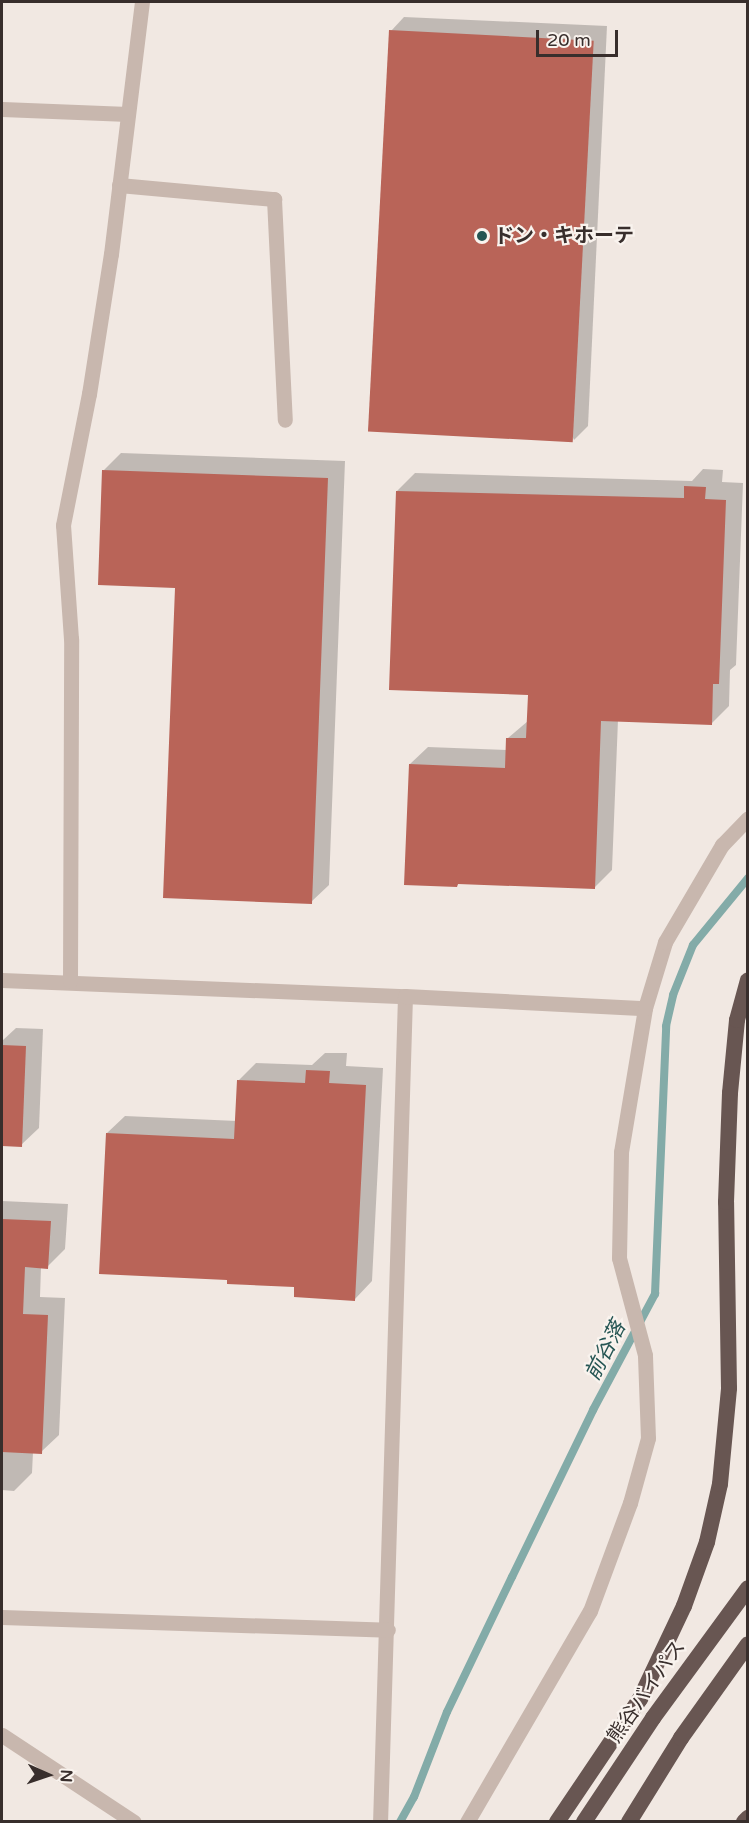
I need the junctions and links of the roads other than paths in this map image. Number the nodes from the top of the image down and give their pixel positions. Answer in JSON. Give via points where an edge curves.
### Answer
{"nodes":[{"id":1,"x":142,"y":2,"type":"edge"},
{"id":2,"x":2,"y":109,"type":"edge"},
{"id":3,"x":128,"y":114,"type":"junction"},
{"id":4,"x":120,"y":185,"type":"junction"},
{"id":5,"x":285,"y":420,"type":"dead end"},
{"id":6,"x":747,"y":818,"type":"edge"},
{"id":7,"x":2,"y":980,"type":"edge"},
{"id":8,"x":747,"y":980,"type":"edge"},
{"id":9,"x":70,"y":981,"type":"junction"},
{"id":10,"x":405,"y":996,"type":"junction"},
{"id":11,"x":645,"y":1008,"type":"junction"},
{"id":12,"x":747,"y":1588,"type":"edge"},
{"id":13,"x":2,"y":1617,"type":"edge"},
{"id":14,"x":388,"y":1630,"type":"junction"},
{"id":15,"x":747,"y":1644,"type":"edge"},
{"id":16,"x":2,"y":1735,"type":"edge"},
{"id":17,"x":747,"y":1818,"type":"edge"},
{"id":18,"x":134,"y":1821,"type":"edge"},
{"id":19,"x":380,"y":1821,"type":"edge"},
{"id":20,"x":467,"y":1821,"type":"edge"},
{"id":21,"x":557,"y":1821,"type":"edge"},
{"id":22,"x":584,"y":1821,"type":"edge"},
{"id":23,"x":629,"y":1821,"type":"edge"},
{"id":24,"x":744,"y":1821,"type":"edge"}],
"edges":[{"from":1,"to":3,"type":"street"},
{"from":2,"to":3,"type":"street"},
{"from":3,"to":4,"type":"street"},
{"from":4,"to":5,"type":"street","via":[[274,199]]},
{"from":4,"to":9,"type":"street","via":[[89,394],[63,525],[70,639]]},
{"from":6,"to":11,"type":"street","via":[[722,845],[665,942]]},
{"from":7,"to":9,"type":"street"},
{"from":8,"to":21,"type":"highway","via":[[729,1093],[729,1388],[720,1484],[707,1542],[684,1606],[640,1699]]},
{"from":9,"to":10,"type":"street"},
{"from":10,"to":11,"type":"street"},
{"from":10,"to":14,"type":"street"},
{"from":11,"to":20,"type":"street","via":[[621,1152],[619,1258],[645,1355],[648,1438],[630,1503],[590,1611]]},
{"from":12,"to":22,"type":"highway","name":"熊谷バイパス"},
{"from":13,"to":14,"type":"street"},
{"from":14,"to":19,"type":"street"},
{"from":15,"to":23,"type":"highway"},
{"from":16,"to":18,"type":"street"},
{"from":17,"to":24,"type":"highway"}]}
